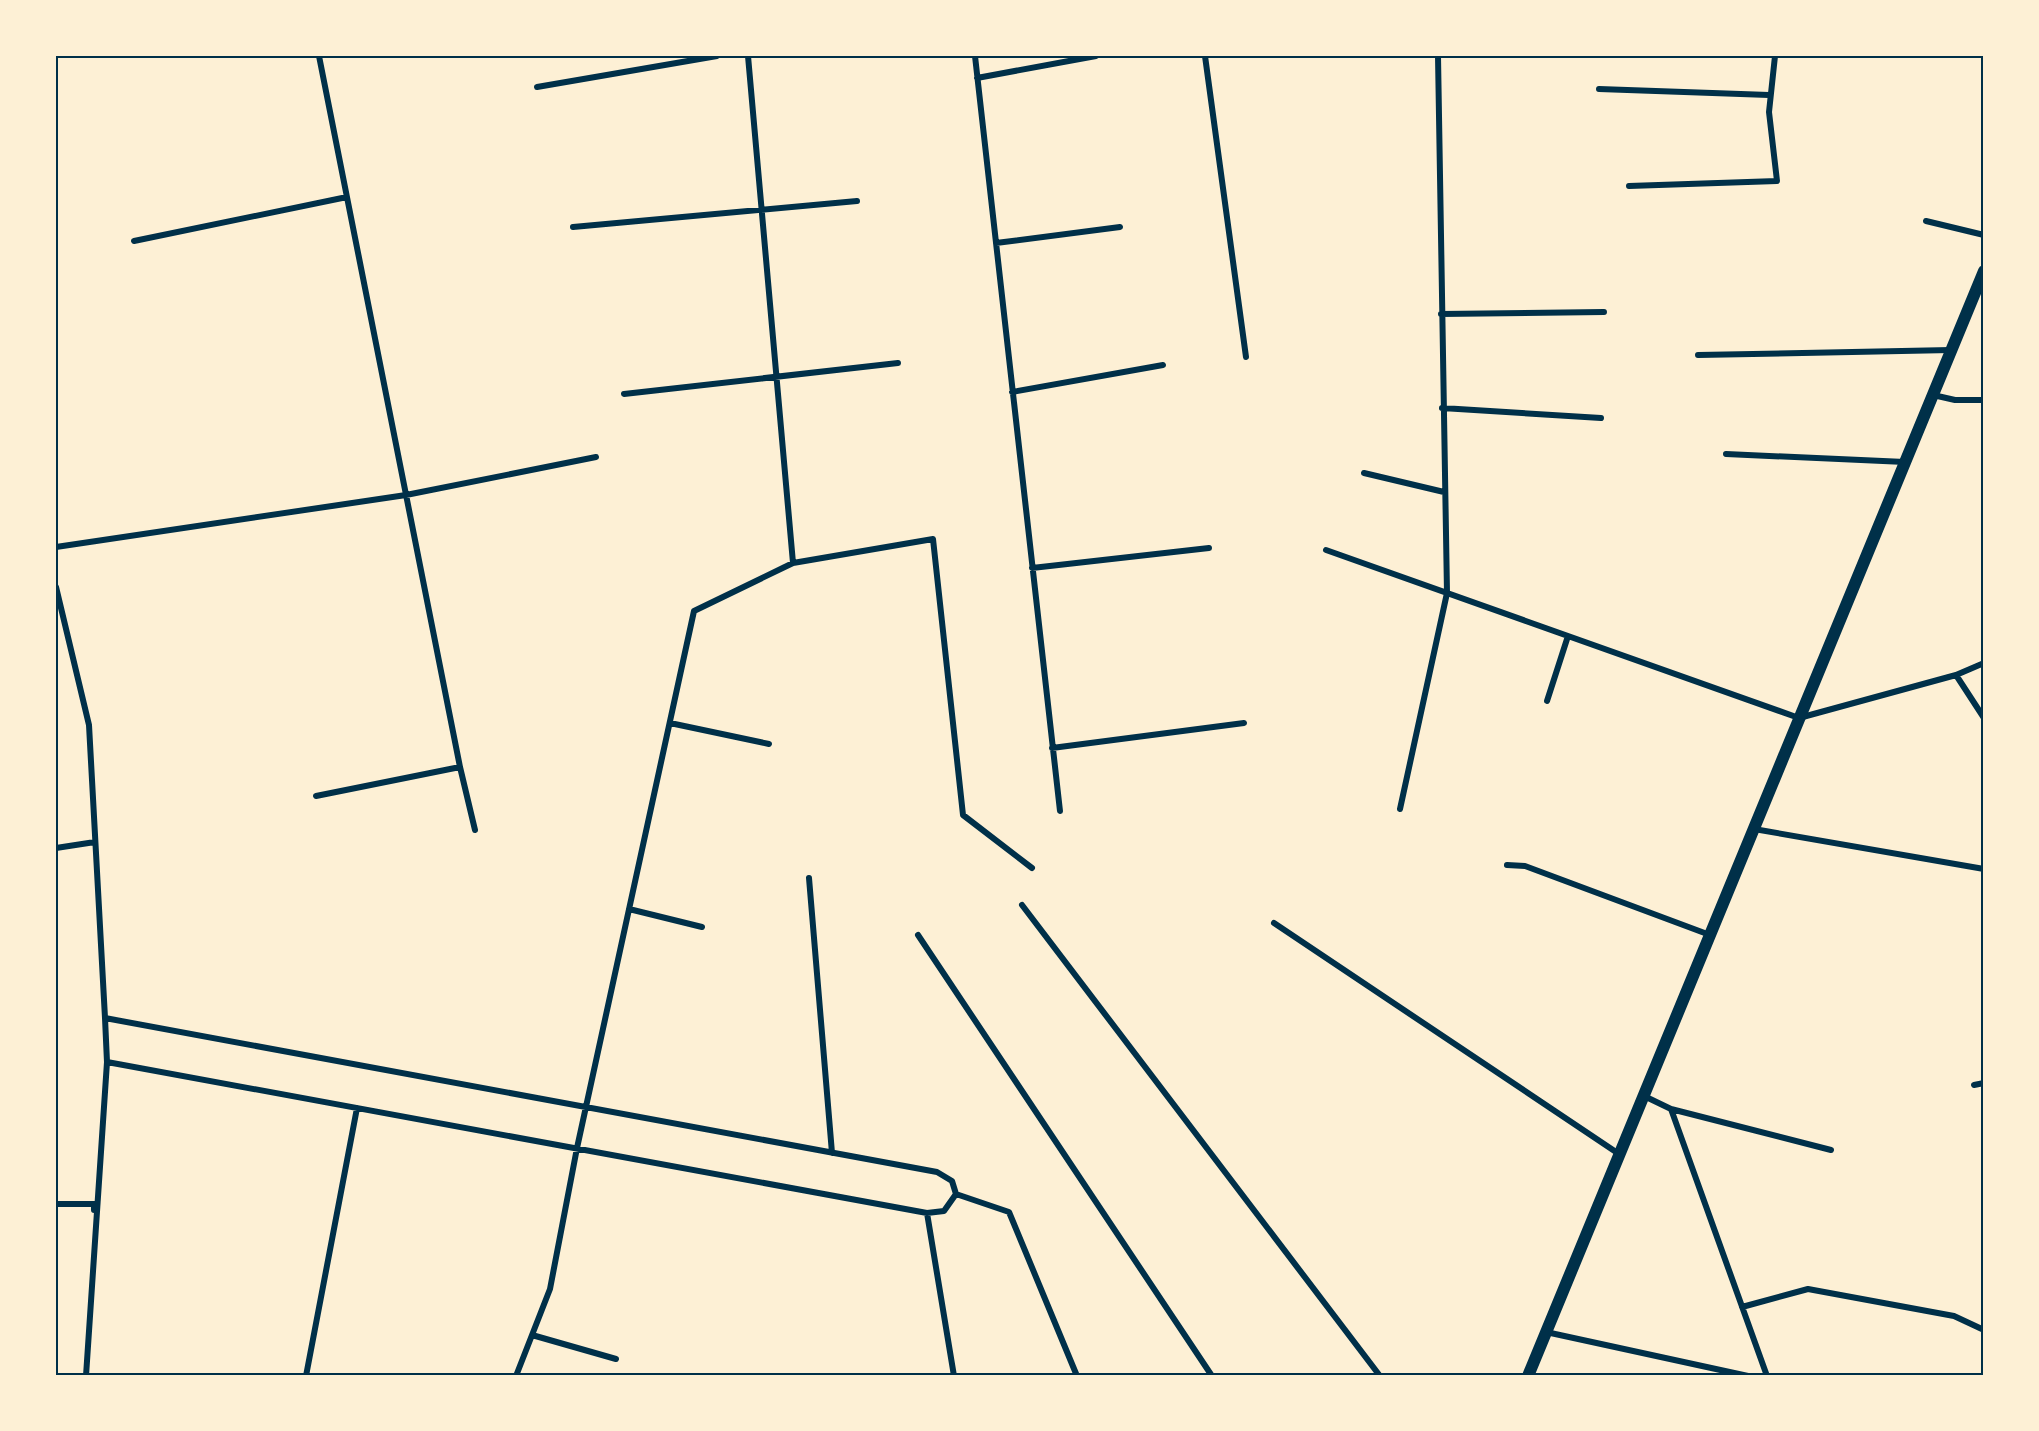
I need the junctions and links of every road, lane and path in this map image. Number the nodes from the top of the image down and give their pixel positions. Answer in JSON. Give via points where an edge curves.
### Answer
{"nodes":[{"id":1,"x":319,"y":56,"type":"edge"},
{"id":2,"x":717,"y":56,"type":"edge"},
{"id":3,"x":748,"y":56,"type":"edge"},
{"id":4,"x":975,"y":56,"type":"edge"},
{"id":5,"x":1096,"y":56,"type":"edge"},
{"id":6,"x":1205,"y":56,"type":"edge"},
{"id":7,"x":1438,"y":56,"type":"edge"},
{"id":8,"x":1775,"y":56,"type":"edge"},
{"id":9,"x":977,"y":78,"type":"junction"},
{"id":10,"x":537,"y":87,"type":"dead end"},
{"id":11,"x":1599,"y":89,"type":"dead end"},
{"id":12,"x":1769,"y":95,"type":"junction"},
{"id":13,"x":1629,"y":186,"type":"dead end"},
{"id":14,"x":347,"y":197,"type":"junction"},
{"id":15,"x":857,"y":201,"type":"dead end"},
{"id":16,"x":762,"y":210,"type":"junction"},
{"id":17,"x":1926,"y":221,"type":"dead end"},
{"id":18,"x":573,"y":227,"type":"dead end"},
{"id":19,"x":1120,"y":227,"type":"dead end"},
{"id":20,"x":1983,"y":236,"type":"edge"},
{"id":21,"x":134,"y":241,"type":"dead end"},
{"id":22,"x":996,"y":243,"type":"junction"},
{"id":23,"x":1983,"y":271,"type":"edge"},
{"id":24,"x":1604,"y":312,"type":"dead end"},
{"id":25,"x":1441,"y":314,"type":"junction"},
{"id":26,"x":1951,"y":350,"type":"junction"},
{"id":27,"x":1698,"y":355,"type":"dead end"},
{"id":28,"x":1246,"y":357,"type":"dead end"},
{"id":29,"x":898,"y":363,"type":"dead end"},
{"id":30,"x":1163,"y":365,"type":"dead end"},
{"id":31,"x":776,"y":377,"type":"junction"},
{"id":32,"x":1012,"y":392,"type":"junction"},
{"id":33,"x":624,"y":394,"type":"dead end"},
{"id":34,"x":1932,"y":395,"type":"junction"},
{"id":35,"x":1983,"y":400,"type":"edge"},
{"id":36,"x":1442,"y":408,"type":"junction"},
{"id":37,"x":1601,"y":418,"type":"dead end"},
{"id":38,"x":1726,"y":454,"type":"dead end"},
{"id":39,"x":596,"y":457,"type":"dead end"},
{"id":40,"x":1905,"y":462,"type":"junction"},
{"id":41,"x":1364,"y":473,"type":"dead end"},
{"id":42,"x":1444,"y":492,"type":"junction"},
{"id":43,"x":406,"y":495,"type":"junction"},
{"id":44,"x":56,"y":547,"type":"edge"},
{"id":45,"x":1209,"y":548,"type":"dead end"},
{"id":46,"x":1326,"y":550,"type":"dead end"},
{"id":47,"x":793,"y":562,"type":"junction"},
{"id":48,"x":1032,"y":568,"type":"junction"},
{"id":49,"x":56,"y":587,"type":"edge"},
{"id":50,"x":1447,"y":593,"type":"junction"},
{"id":51,"x":1568,"y":636,"type":"junction"},
{"id":52,"x":1983,"y":663,"type":"edge"},
{"id":53,"x":1956,"y":675,"type":"junction"},
{"id":54,"x":1547,"y":701,"type":"dead end"},
{"id":55,"x":1799,"y":718,"type":"junction"},
{"id":56,"x":1983,"y":718,"type":"edge"},
{"id":57,"x":670,"y":723,"type":"junction"},
{"id":58,"x":1244,"y":723,"type":"dead end"},
{"id":59,"x":769,"y":744,"type":"dead end"},
{"id":60,"x":1052,"y":748,"type":"junction"},
{"id":61,"x":460,"y":767,"type":"junction"},
{"id":62,"x":316,"y":795,"type":"dead end"},
{"id":63,"x":1400,"y":809,"type":"dead end"},
{"id":64,"x":1060,"y":812,"type":"dead end"},
{"id":65,"x":1754,"y":829,"type":"junction"},
{"id":66,"x":475,"y":830,"type":"dead end"},
{"id":67,"x":95,"y":842,"type":"junction"},
{"id":68,"x":56,"y":848,"type":"edge"},
{"id":69,"x":1507,"y":865,"type":"dead end"},
{"id":70,"x":1032,"y":868,"type":"dead end"},
{"id":71,"x":1983,"y":868,"type":"edge"},
{"id":72,"x":809,"y":878,"type":"dead end"},
{"id":73,"x":1022,"y":905,"type":"dead end"},
{"id":74,"x":629,"y":909,"type":"junction"},
{"id":75,"x":1274,"y":924,"type":"dead end"},
{"id":76,"x":702,"y":927,"type":"dead end"},
{"id":77,"x":918,"y":935,"type":"dead end"},
{"id":78,"x":1710,"y":935,"type":"junction"},
{"id":79,"x":105,"y":1018,"type":"junction"},
{"id":80,"x":107,"y":1062,"type":"junction"},
{"id":81,"x":1983,"y":1083,"type":"edge"},
{"id":82,"x":1974,"y":1085,"type":"dead end"},
{"id":83,"x":1643,"y":1096,"type":"junction"},
{"id":84,"x":586,"y":1107,"type":"junction"},
{"id":85,"x":357,"y":1108,"type":"junction"},
{"id":86,"x":1671,"y":1109,"type":"junction"},
{"id":87,"x":577,"y":1148,"type":"junction"},
{"id":88,"x":1831,"y":1150,"type":"dead end"},
{"id":89,"x":832,"y":1152,"type":"junction"},
{"id":90,"x":1619,"y":1155,"type":"junction"},
{"id":91,"x":956,"y":1194,"type":"junction"},
{"id":92,"x":56,"y":1204,"type":"edge"},
{"id":93,"x":927,"y":1213,"type":"junction"},
{"id":94,"x":1742,"y":1307,"type":"junction"},
{"id":95,"x":1983,"y":1330,"type":"edge"},
{"id":96,"x":1546,"y":1332,"type":"junction"},
{"id":97,"x":532,"y":1335,"type":"junction"},
{"id":98,"x":616,"y":1359,"type":"dead end"},
{"id":99,"x":1207,"y":1374,"type":"edge"},
{"id":100,"x":306,"y":1376,"type":"edge"},
{"id":101,"x":516,"y":1376,"type":"edge"},
{"id":102,"x":954,"y":1376,"type":"edge"},
{"id":103,"x":1077,"y":1376,"type":"edge"},
{"id":104,"x":1380,"y":1376,"type":"edge"},
{"id":105,"x":1528,"y":1376,"type":"edge"},
{"id":106,"x":1748,"y":1376,"type":"edge"},
{"id":107,"x":1767,"y":1376,"type":"edge"}],
"edges":[{"from":1,"to":14,"type":"street"},
{"from":2,"to":10,"type":"street"},
{"from":3,"to":16,"type":"street"},
{"from":4,"to":9,"type":"street"},
{"from":5,"to":9,"type":"street"},
{"from":6,"to":28,"type":"street"},
{"from":7,"to":25,"type":"street"},
{"from":8,"to":12,"type":"street"},
{"from":9,"to":22,"type":"street"},
{"from":11,"to":12,"type":"street"},
{"from":12,"to":13,"type":"street","via":[[1777,181]]},
{"from":14,"to":21,"type":"street"},
{"from":14,"to":43,"type":"street"},
{"from":15,"to":16,"type":"street"},
{"from":16,"to":18,"type":"street"},
{"from":16,"to":31,"type":"street"},
{"from":17,"to":20,"type":"street"},
{"from":19,"to":22,"type":"street"},
{"from":22,"to":32,"type":"street"},
{"from":23,"to":26,"type":"main road"},
{"from":24,"to":25,"type":"street"},
{"from":25,"to":36,"type":"street"},
{"from":26,"to":27,"type":"street"},
{"from":26,"to":34,"type":"main road"},
{"from":29,"to":31,"type":"street"},
{"from":30,"to":32,"type":"street"},
{"from":31,"to":33,"type":"street"},
{"from":31,"to":47,"type":"street"},
{"from":32,"to":48,"type":"street"},
{"from":34,"to":35,"type":"street"},
{"from":34,"to":40,"type":"main road"},
{"from":36,"to":37,"type":"street"},
{"from":36,"to":42,"type":"street"},
{"from":38,"to":40,"type":"street"},
{"from":39,"to":43,"type":"street"},
{"from":40,"to":55,"type":"main road"},
{"from":41,"to":42,"type":"street"},
{"from":42,"to":50,"type":"street"},
{"from":43,"to":44,"type":"street"},
{"from":43,"to":61,"type":"street"},
{"from":45,"to":48,"type":"street"},
{"from":46,"to":50,"type":"street"},
{"from":47,"to":57,"type":"street","via":[[694,611]]},
{"from":47,"to":70,"type":"street","via":[[933,539],[963,815]]},
{"from":48,"to":60,"type":"street"},
{"from":49,"to":67,"type":"street","via":[[89,726]]},
{"from":50,"to":51,"type":"street"},
{"from":50,"to":63,"type":"street"},
{"from":51,"to":54,"type":"street"},
{"from":51,"to":55,"type":"street"},
{"from":52,"to":53,"type":"street"},
{"from":53,"to":55,"type":"street"},
{"from":53,"to":56,"type":"street"},
{"from":55,"to":65,"type":"main road"},
{"from":57,"to":59,"type":"street"},
{"from":57,"to":74,"type":"street"},
{"from":58,"to":60,"type":"street"},
{"from":60,"to":64,"type":"street"},
{"from":61,"to":62,"type":"street"},
{"from":61,"to":66,"type":"street"},
{"from":65,"to":71,"type":"street"},
{"from":65,"to":78,"type":"main road"},
{"from":67,"to":68,"type":"street"},
{"from":67,"to":79,"type":"street"},
{"from":69,"to":78,"type":"street","via":[[1525,866]]},
{"from":72,"to":89,"type":"street"},
{"from":73,"to":104,"type":"street"},
{"from":74,"to":76,"type":"street"},
{"from":74,"to":84,"type":"street"},
{"from":75,"to":90,"type":"street"},
{"from":77,"to":99,"type":"street"},
{"from":78,"to":83,"type":"main road"},
{"from":79,"to":80,"type":"street"},
{"from":79,"to":84,"type":"street"},
{"from":80,"to":85,"type":"street"},
{"from":80,"to":92,"type":"street","via":[[86,1376],[94,1204]]},
{"from":81,"to":82,"type":"street"},
{"from":83,"to":86,"type":"street"},
{"from":83,"to":90,"type":"main road"},
{"from":84,"to":87,"type":"street"},
{"from":84,"to":89,"type":"street"},
{"from":85,"to":87,"type":"street"},
{"from":85,"to":100,"type":"street"},
{"from":86,"to":88,"type":"street"},
{"from":86,"to":94,"type":"street"},
{"from":87,"to":93,"type":"street"},
{"from":87,"to":97,"type":"street","via":[[550,1289]]},
{"from":89,"to":91,"type":"street","via":[[937,1172],[952,1181]]},
{"from":90,"to":96,"type":"main road"},
{"from":91,"to":93,"type":"street","via":[[944,1211]]},
{"from":91,"to":103,"type":"street","via":[[1009,1212]]},
{"from":93,"to":102,"type":"street"},
{"from":94,"to":95,"type":"street","via":[[1808,1289],[1954,1316]]},
{"from":94,"to":107,"type":"street"},
{"from":96,"to":105,"type":"main road"},
{"from":96,"to":106,"type":"street"},
{"from":97,"to":98,"type":"street"},
{"from":97,"to":101,"type":"street"}]}
